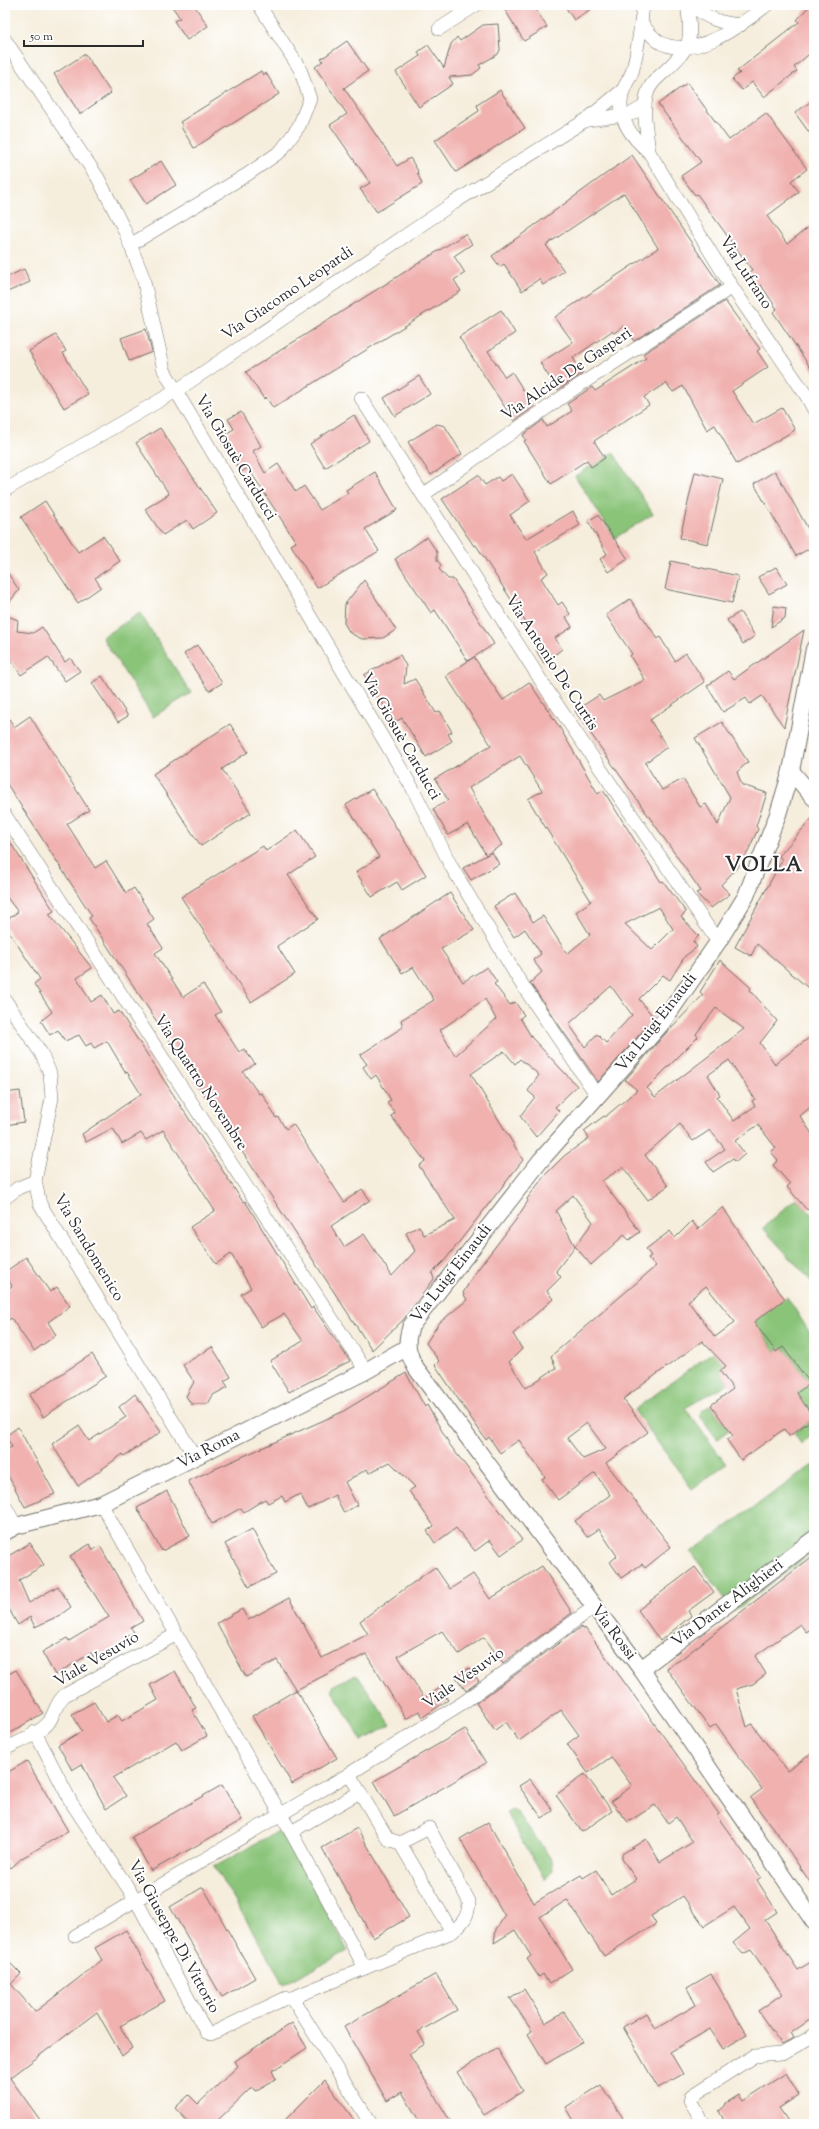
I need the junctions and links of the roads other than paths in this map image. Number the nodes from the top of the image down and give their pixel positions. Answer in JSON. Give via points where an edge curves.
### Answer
{"nodes":[{"id":1,"x":259,"y":5,"type":"edge"},
{"id":2,"x":476,"y":5,"type":"edge"},
{"id":3,"x":643,"y":5,"type":"edge"},
{"id":4,"x":687,"y":5,"type":"edge"},
{"id":5,"x":692,"y":5,"type":"edge"},
{"id":6,"x":767,"y":5,"type":"edge"},
{"id":7,"x":641,"y":23,"type":"junction"},
{"id":8,"x":741,"y":25,"type":"junction"},
{"id":9,"x":439,"y":29,"type":"dead end"},
{"id":10,"x":5,"y":40,"type":"edge"},
{"id":11,"x":687,"y":46,"type":"junction"},
{"id":12,"x":624,"y":89,"type":"junction"},
{"id":13,"x":645,"y":106,"type":"junction"},
{"id":14,"x":622,"y":116,"type":"junction"},
{"id":15,"x":586,"y":120,"type":"junction"},
{"id":16,"x":649,"y":152,"type":"junction"},
{"id":17,"x":130,"y":245,"type":"junction"},
{"id":18,"x":732,"y":287,"type":"junction"},
{"id":19,"x":176,"y":391,"type":"junction"},
{"id":20,"x":361,"y":398,"type":"dead end"},
{"id":21,"x":814,"y":410,"type":"edge"},
{"id":22,"x":5,"y":490,"type":"edge"},
{"id":23,"x":423,"y":495,"type":"junction"},
{"id":24,"x":814,"y":649,"type":"edge"},
{"id":25,"x":791,"y":771,"type":"junction"},
{"id":26,"x":814,"y":798,"type":"edge"},
{"id":27,"x":5,"y":815,"type":"edge"},
{"id":28,"x":718,"y":942,"type":"junction"},
{"id":29,"x":5,"y":1000,"type":"edge"},
{"id":30,"x":598,"y":1097,"type":"junction"},
{"id":31,"x":35,"y":1181,"type":"junction"},
{"id":32,"x":5,"y":1198,"type":"edge"},
{"id":33,"x":406,"y":1348,"type":"junction"},
{"id":34,"x":366,"y":1371,"type":"junction"},
{"id":35,"x":195,"y":1457,"type":"junction"},
{"id":36,"x":101,"y":1504,"type":"junction"},
{"id":37,"x":5,"y":1506,"type":"edge"},
{"id":38,"x":11,"y":1529,"type":"edge"},
{"id":39,"x":814,"y":1539,"type":"edge"},
{"id":40,"x":594,"y":1607,"type":"junction"},
{"id":41,"x":175,"y":1635,"type":"junction"},
{"id":42,"x":641,"y":1669,"type":"junction"},
{"id":43,"x":35,"y":1732,"type":"junction"},
{"id":44,"x":5,"y":1748,"type":"edge"},
{"id":45,"x":349,"y":1774,"type":"junction"},
{"id":46,"x":360,"y":1792,"type":"junction"},
{"id":47,"x":280,"y":1814,"type":"junction"},
{"id":48,"x":291,"y":1832,"type":"junction"},
{"id":49,"x":400,"y":1843,"type":"junction"},
{"id":50,"x":136,"y":1900,"type":"junction"},
{"id":51,"x":814,"y":1922,"type":"edge"},
{"id":52,"x":452,"y":1932,"type":"junction"},
{"id":53,"x":75,"y":1936,"type":"dead end"},
{"id":54,"x":365,"y":1968,"type":"junction"},
{"id":55,"x":292,"y":1998,"type":"junction"},
{"id":56,"x":814,"y":2035,"type":"edge"},
{"id":57,"x":371,"y":2124,"type":"edge"},
{"id":58,"x":704,"y":2124,"type":"edge"}],
"edges":[{"from":1,"to":17,"type":"street","via":[[300,69],[310,99],[299,126],[281,151]]},
{"from":2,"to":9,"type":"street"},
{"from":3,"to":7,"type":"street"},
{"from":4,"to":11,"type":"street","via":[[690,40]]},
{"from":5,"to":8,"type":"street","via":[[703,15],[722,23]]},
{"from":6,"to":8,"type":"street"},
{"from":7,"to":11,"type":"street","via":[[660,42],[673,47]]},
{"from":7,"to":12,"type":"street","via":[[633,70]]},
{"from":8,"to":11,"type":"street","via":[[700,45]]},
{"from":10,"to":17,"type":"street","name":"Via Giosuè Carducci","via":[[98,178]]},
{"from":11,"to":13,"type":"street","name":"Via Lufrano","via":[[652,83]]},
{"from":12,"to":14,"type":"street"},
{"from":12,"to":15,"type":"street","name":"Via Giacomo Leopardi"},
{"from":13,"to":14,"type":"street"},
{"from":13,"to":16,"type":"street","name":"Via Lufrano"},
{"from":14,"to":15,"type":"street","name":"Via Giacomo Leopardi"},
{"from":14,"to":16,"type":"street","name":"Via Lufrano","via":[[628,129]]},
{"from":15,"to":19,"type":"street","name":"Via Giacomo Leopardi","via":[[455,202]]},
{"from":16,"to":18,"type":"street","name":"Via Lufrano"},
{"from":17,"to":19,"type":"street","name":"Via Giosuè Carducci","via":[[143,277],[164,370]]},
{"from":18,"to":21,"type":"street","name":"Via Lufrano"},
{"from":18,"to":23,"type":"street","name":"Via Alcide De Gasperi","via":[[578,386]]},
{"from":19,"to":22,"type":"street","name":"Via Giacomo Leopardi"},
{"from":19,"to":30,"type":"street","name":"Via Giosuè Carducci","via":[[413,789],[451,866],[518,980]]},
{"from":20,"to":23,"type":"street","name":"Via Antonio De Curtis"},
{"from":23,"to":28,"type":"street","name":"Via Antonio De Curtis","via":[[560,709]]},
{"from":24,"to":25,"type":"street","name":"Via Luigi Einaudi"},
{"from":25,"to":26,"type":"street"},
{"from":25,"to":28,"type":"street","name":"Via Luigi Einaudi","via":[[778,814],[746,896]]},
{"from":27,"to":34,"type":"street","name":"Via Quattro Novembre"},
{"from":28,"to":30,"type":"street","name":"Via Luigi Einaudi","via":[[662,1023]]},
{"from":29,"to":31,"type":"street","name":"Via Sandomenico","via":[[41,1053],[50,1073],[52,1098]]},
{"from":30,"to":33,"type":"street","name":"Via Luigi Einaudi","via":[[541,1160],[411,1326]]},
{"from":31,"to":32,"type":"street","via":[[18,1188]]},
{"from":31,"to":35,"type":"street","name":"Via Sandomenico","via":[[40,1204]]},
{"from":33,"to":34,"type":"street","name":"Via Roma"},
{"from":33,"to":40,"type":"street","name":"Via Rossi","via":[[416,1368],[508,1488]]},
{"from":34,"to":35,"type":"street","name":"Via Roma"},
{"from":35,"to":36,"type":"street","name":"Via Roma"},
{"from":36,"to":38,"type":"street","name":"Via Roma"},
{"from":36,"to":41,"type":"street"},
{"from":37,"to":38,"type":"street"},
{"from":39,"to":42,"type":"street","name":"Via Dante Alighieri"},
{"from":40,"to":42,"type":"street","name":"Via Rossi"},
{"from":40,"to":45,"type":"street","name":"Viale Vesuvio","via":[[464,1702]]},
{"from":41,"to":43,"type":"street","name":"Viale Vesuvio","via":[[65,1695],[58,1702],[48,1724]]},
{"from":41,"to":47,"type":"street"},
{"from":42,"to":51,"type":"street","name":"Via Rossi"},
{"from":43,"to":44,"type":"street","name":"Viale Vesuvio"},
{"from":43,"to":50,"type":"street","name":"Via Giuseppe Di Vittorio","via":[[72,1802]]},
{"from":45,"to":46,"type":"street"},
{"from":45,"to":47,"type":"street","name":"Viale Vesuvio"},
{"from":46,"to":48,"type":"street"},
{"from":46,"to":49,"type":"street","via":[[388,1839]]},
{"from":47,"to":48,"type":"street"},
{"from":47,"to":50,"type":"street","name":"Viale Vesuvio"},
{"from":48,"to":54,"type":"street"},
{"from":49,"to":52,"type":"street"},
{"from":49,"to":52,"type":"street","via":[[429,1828],[468,1901],[466,1918]]},
{"from":50,"to":53,"type":"street","name":"Viale Vesuvio"},
{"from":50,"to":55,"type":"street","name":"Via Giuseppe Di Vittorio","via":[[208,2033],[211,2034],[286,1998]]},
{"from":52,"to":54,"type":"street"},
{"from":54,"to":55,"type":"street"},
{"from":55,"to":57,"type":"street"},
{"from":56,"to":58,"type":"street","via":[[782,2054],[754,2056],[692,2096],[691,2102]]}]}
